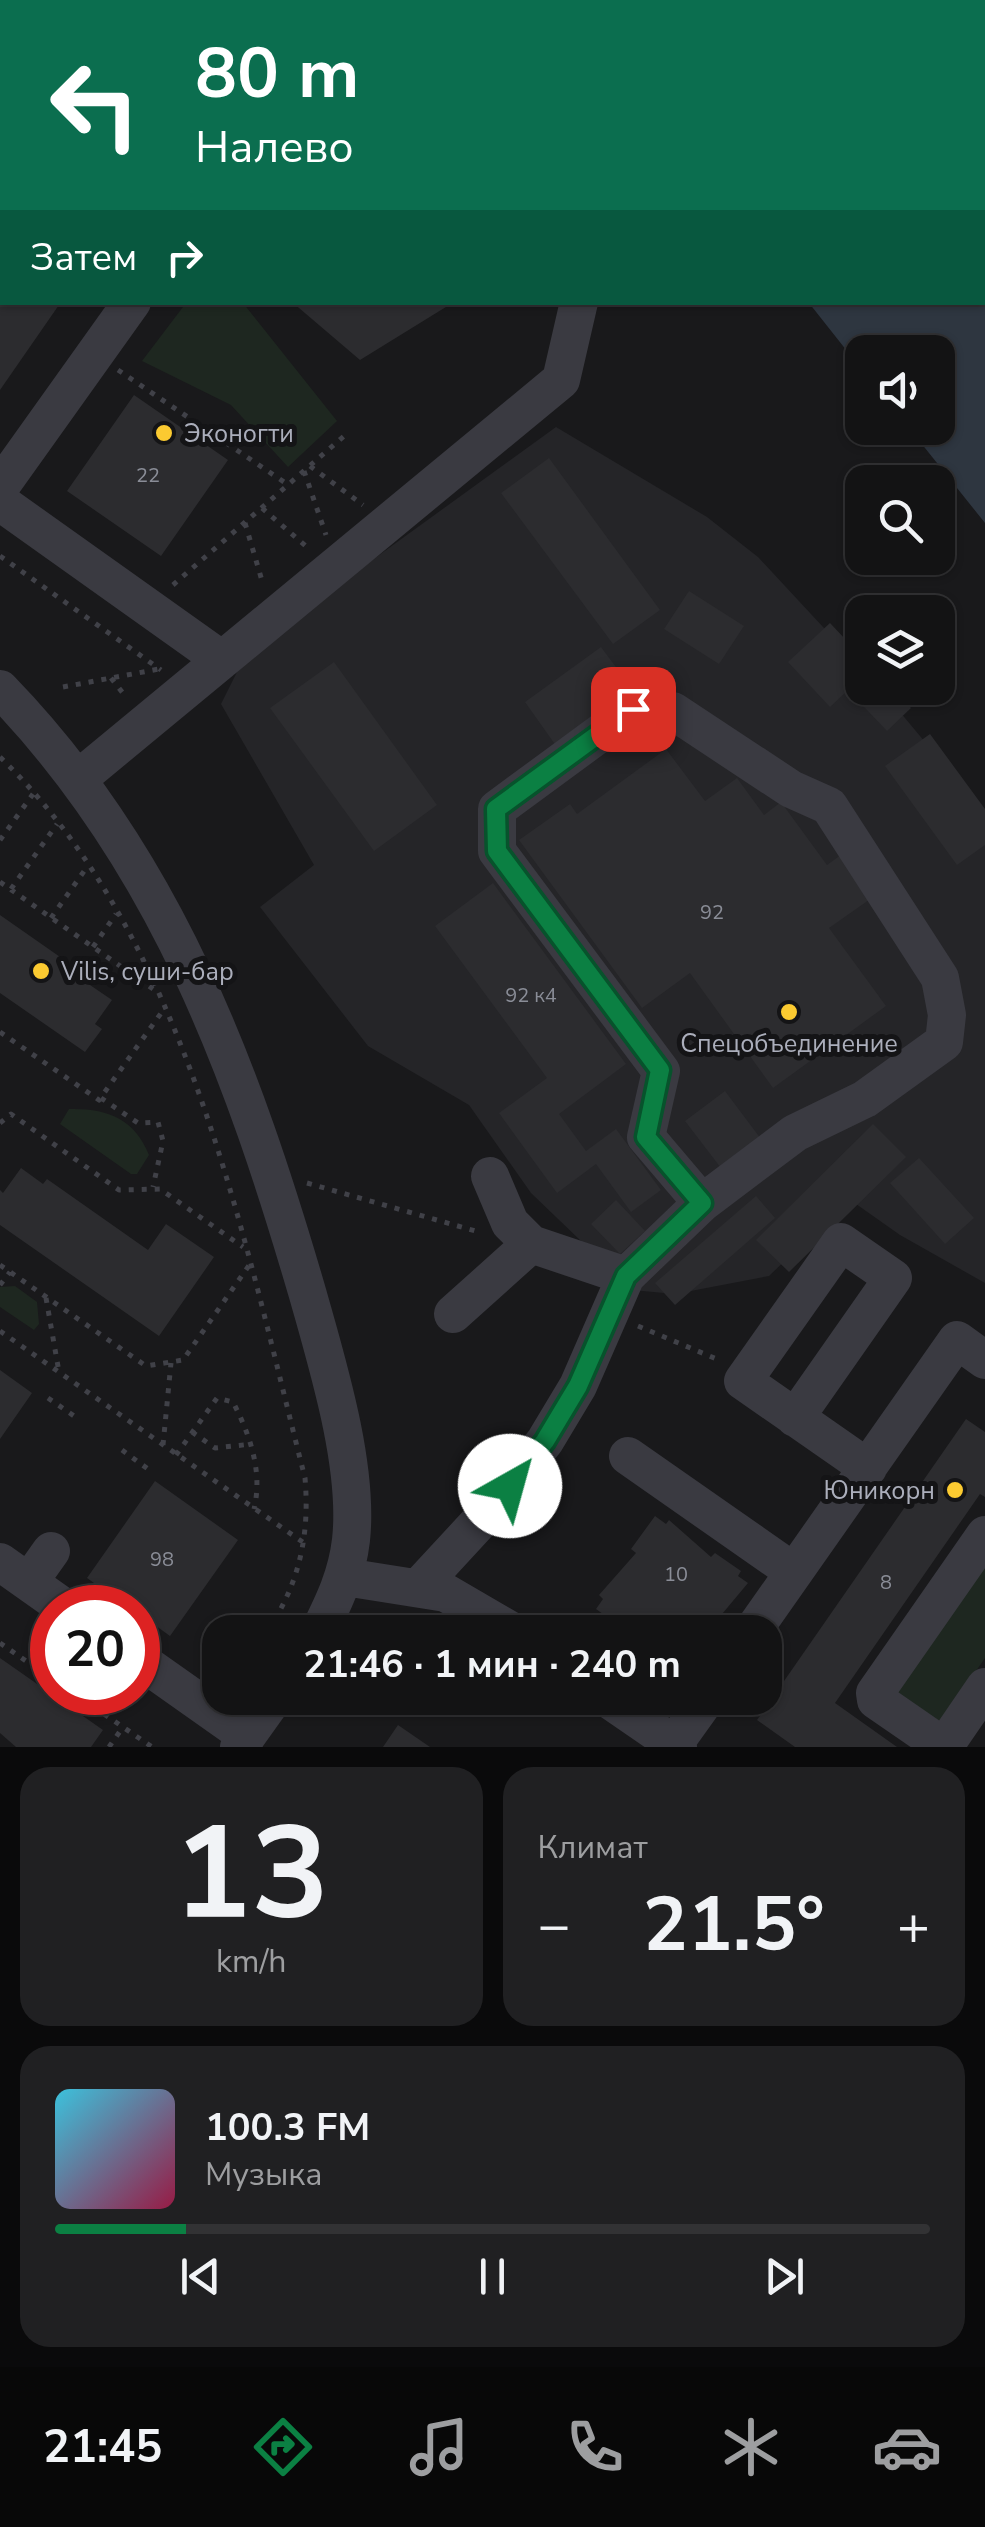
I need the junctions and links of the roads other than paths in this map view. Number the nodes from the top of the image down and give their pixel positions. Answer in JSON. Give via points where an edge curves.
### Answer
{"nodes":[{"id":1,"x":130,"y":305,"type":"edge"},
{"id":2,"x":579,"y":305,"type":"edge"},
{"id":3,"x":0,"y":487,"type":"edge"},
{"id":4,"x":0,"y":502,"type":"edge"},
{"id":5,"x":222,"y":660,"type":"junction"},
{"id":6,"x":0,"y":689,"type":"edge"},
{"id":7,"x":78,"y":780,"type":"junction"},
{"id":8,"x":490,"y":1176,"type":"dead end"},
{"id":9,"x":702,"y":1203,"type":"junction"},
{"id":10,"x":531,"y":1244,"type":"junction"},
{"id":11,"x":619,"y":1293,"type":"junction"},
{"id":12,"x":452,"y":1314,"type":"dead end"},
{"id":13,"x":985,"y":1360,"type":"edge"},
{"id":14,"x":796,"y":1418,"type":"junction"},
{"id":15,"x":628,"y":1456,"type":"dead end"},
{"id":16,"x":868,"y":1468,"type":"junction"},
{"id":17,"x":985,"y":1535,"type":"edge"},
{"id":18,"x":51,"y":1551,"type":"dead end"},
{"id":19,"x":15,"y":1572,"type":"edge"},
{"id":20,"x":794,"y":1572,"type":"junction"},
{"id":21,"x":345,"y":1578,"type":"junction"},
{"id":22,"x":419,"y":1587,"type":"junction"},
{"id":23,"x":327,"y":1615,"type":"edge"},
{"id":24,"x":489,"y":1615,"type":"edge"},
{"id":25,"x":764,"y":1615,"type":"edge"},
{"id":26,"x":160,"y":1676,"type":"edge"},
{"id":27,"x":985,"y":1687,"type":"edge"},
{"id":28,"x":262,"y":1715,"type":"edge"},
{"id":29,"x":631,"y":1715,"type":"edge"},
{"id":30,"x":696,"y":1715,"type":"edge"},
{"id":31,"x":243,"y":1741,"type":"edge"},
{"id":32,"x":676,"y":1746,"type":"edge"},
{"id":33,"x":944,"y":1747,"type":"edge"}],
"edges":[{"from":1,"to":3,"type":"street"},
{"from":2,"to":5,"type":"street","via":[[561,380]]},
{"from":4,"to":5,"type":"street"},
{"from":5,"to":7,"type":"street"},
{"from":6,"to":7,"type":"street"},
{"from":7,"to":21,"type":"street","via":[[159,906],[252,1108],[336,1412],[351,1536]]},
{"from":8,"to":10,"type":"street","via":[[510,1223]]},
{"from":9,"to":9,"type":"street","via":[[795,1134],[865,1099],[944,1042],[947,1015],[940,978],[829,806],[672,712],[633,709],[496,809],[497,851],[660,1070],[646,1137]]},
{"from":9,"to":11,"type":"street"},
{"from":10,"to":11,"type":"street"},
{"from":10,"to":12,"type":"street"},
{"from":11,"to":22,"type":"street","via":[[545,1441]]},
{"from":13,"to":16,"type":"street","via":[[957,1340]]},
{"from":14,"to":14,"type":"street","via":[[743,1382],[841,1242],[894,1278]]},
{"from":14,"to":16,"type":"street"},
{"from":15,"to":20,"type":"street"},
{"from":16,"to":20,"type":"street"},
{"from":17,"to":33,"type":"street","via":[[874,1697]]},
{"from":18,"to":19,"type":"street"},
{"from":20,"to":25,"type":"street"},
{"from":21,"to":22,"type":"street"},
{"from":21,"to":23,"type":"street"},
{"from":22,"to":24,"type":"street"},
{"from":26,"to":31,"type":"street"},
{"from":27,"to":33,"type":"street"},
{"from":28,"to":31,"type":"street"},
{"from":29,"to":32,"type":"street"},
{"from":30,"to":32,"type":"street"}]}
